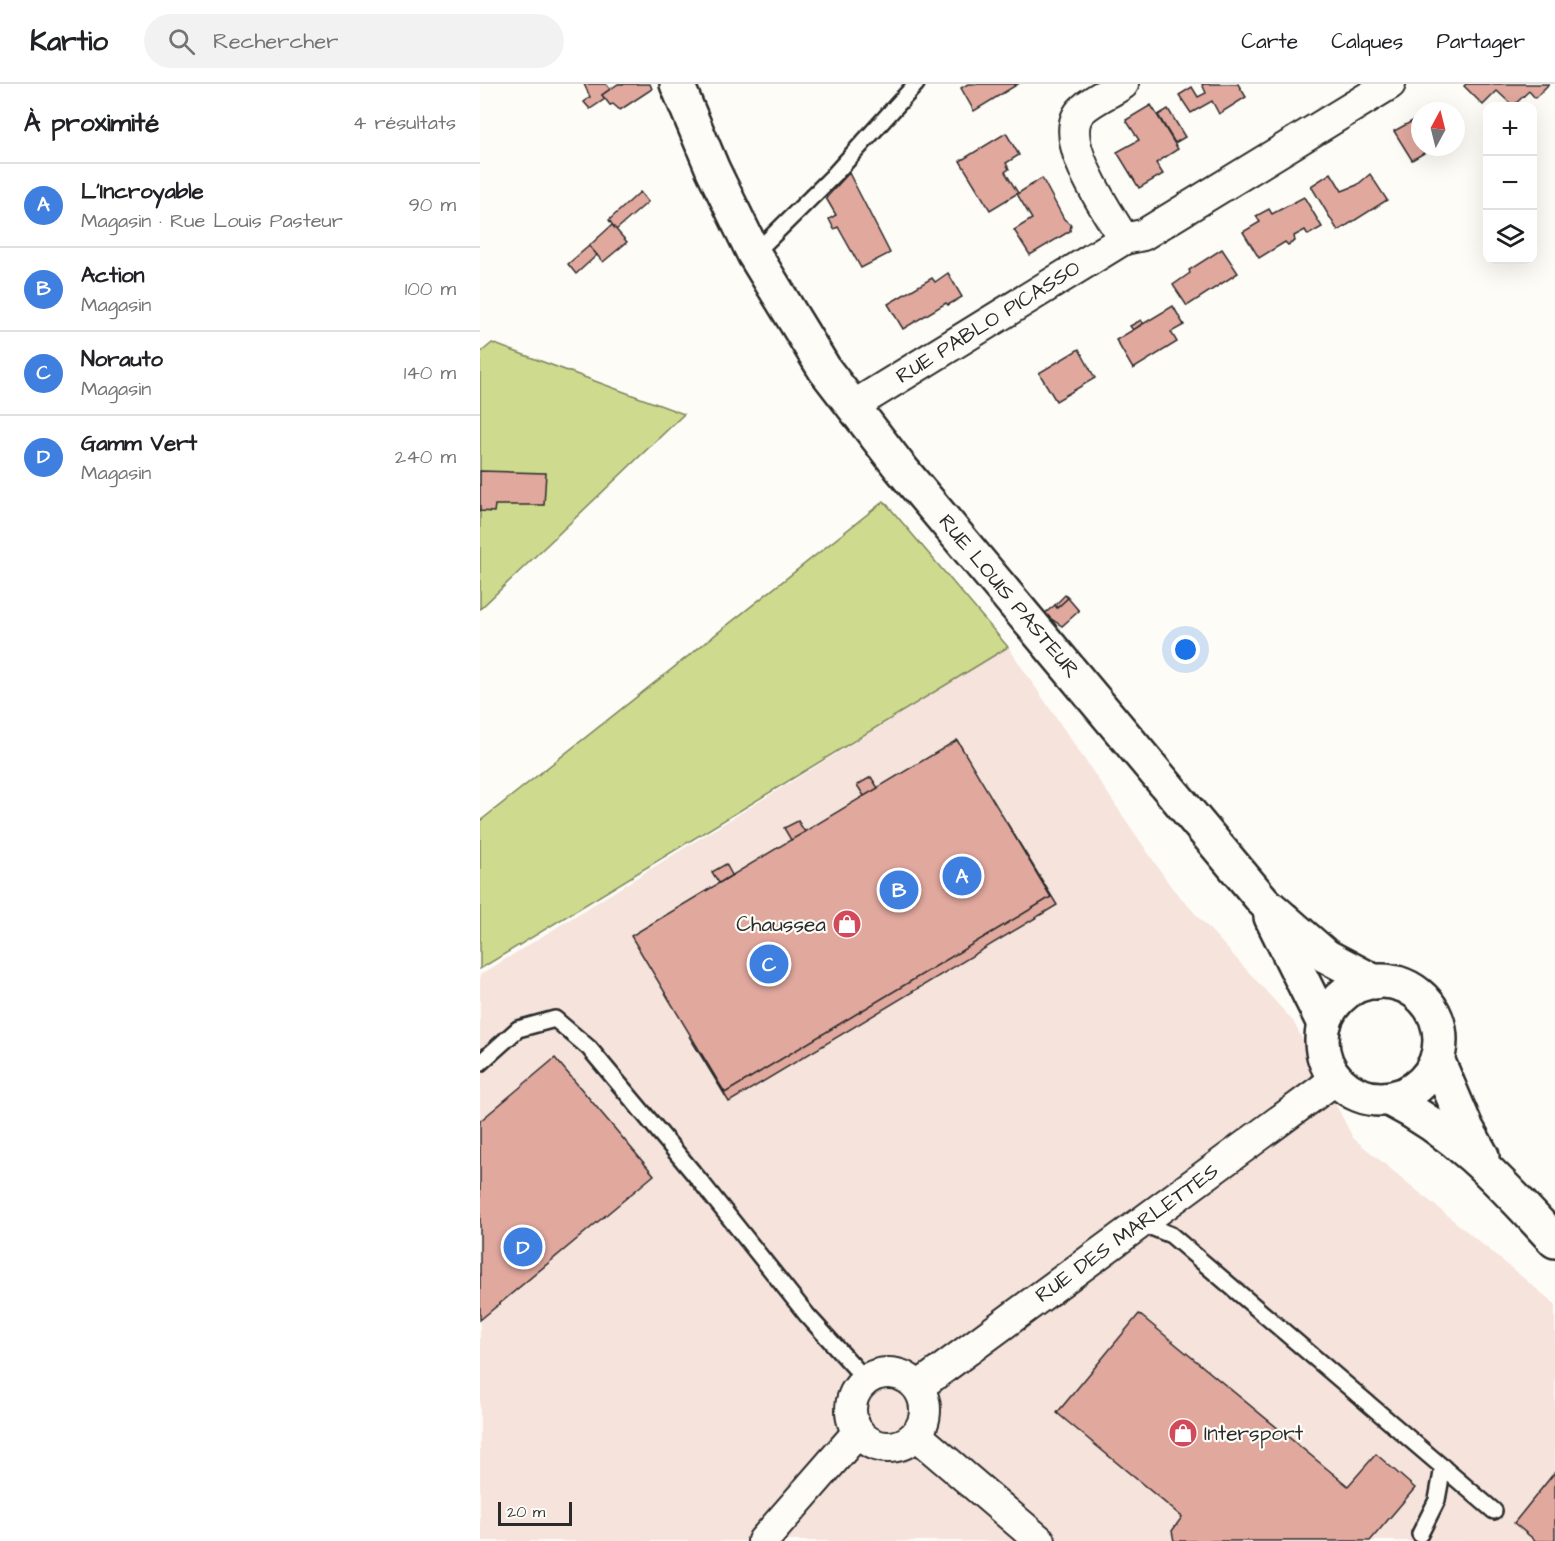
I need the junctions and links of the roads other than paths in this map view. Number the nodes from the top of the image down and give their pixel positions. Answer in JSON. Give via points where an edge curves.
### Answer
{"nodes":[{"id":1,"x":677,"y":84,"type":"edge"},
{"id":2,"x":916,"y":84,"type":"edge"},
{"id":3,"x":1123,"y":84,"type":"edge"},
{"id":4,"x":1390,"y":84,"type":"edge"},
{"id":5,"x":1124,"y":239,"type":"junction"},
{"id":6,"x":762,"y":266,"type":"junction"},
{"id":7,"x":853,"y":406,"type":"junction"},
{"id":8,"x":1264,"y":902,"type":"junction"},
{"id":9,"x":1375,"y":982,"type":"junction"},
{"id":10,"x":1324,"y":1024,"type":"junction"},
{"id":11,"x":1437,"y":1059,"type":"junction"},
{"id":12,"x":480,"y":1063,"type":"edge"},
{"id":13,"x":1336,"y":1079,"type":"junction"},
{"id":14,"x":1389,"y":1099,"type":"junction"},
{"id":15,"x":1488,"y":1168,"type":"junction"},
{"id":16,"x":1169,"y":1203,"type":"junction"},
{"id":17,"x":1142,"y":1223,"type":"junction"},
{"id":18,"x":1171,"y":1234,"type":"junction"},
{"id":19,"x":1555,"y":1241,"type":"edge"},
{"id":20,"x":866,"y":1380,"type":"junction"},
{"id":21,"x":918,"y":1387,"type":"junction"},
{"id":22,"x":858,"y":1432,"type":"junction"},
{"id":23,"x":916,"y":1435,"type":"junction"},
{"id":24,"x":1443,"y":1467,"type":"junction"},
{"id":25,"x":795,"y":1507,"type":"junction"},
{"id":26,"x":1494,"y":1511,"type":"dead end"},
{"id":27,"x":1420,"y":1534,"type":"dead end"},
{"id":28,"x":763,"y":1541,"type":"edge"},
{"id":29,"x":790,"y":1541,"type":"edge"},
{"id":30,"x":1040,"y":1541,"type":"edge"}],
"edges":[{"from":1,"to":6,"type":"main road","name":"RUE LOUIS PASTEUR","via":[[713,170]]},
{"from":2,"to":6,"type":"lane","via":[[832,177]]},
{"from":3,"to":5,"type":"street","via":[[1082,110],[1072,134],[1079,159]]},
{"from":4,"to":5,"type":"street","name":"RUE PABLO PICASSO","via":[[1143,235]]},
{"from":5,"to":7,"type":"street","name":"RUE PABLO PICASSO"},
{"from":6,"to":7,"type":"main road","name":"RUE LOUIS PASTEUR","via":[[825,370]]},
{"from":7,"to":8,"type":"main road","name":"RUE LOUIS PASTEUR"},
{"from":8,"to":9,"type":"main road","name":"RUE LOUIS PASTEUR","via":[[1326,956]]},
{"from":8,"to":10,"type":"main road","name":"RUE LOUIS PASTEUR"},
{"from":9,"to":10,"type":"main road","via":[[1343,995]]},
{"from":9,"to":11,"type":"main road","via":[[1413,990],[1427,1003],[1439,1030]]},
{"from":10,"to":13,"type":"main road","via":[[1324,1053]]},
{"from":11,"to":14,"type":"main road","via":[[1419,1086]]},
{"from":11,"to":15,"type":"main road"},
{"from":12,"to":20,"type":"lane","via":[[518,1029],[555,1019],[589,1047],[807,1315]]},
{"from":13,"to":14,"type":"main road","via":[[1351,1092],[1369,1099]]},
{"from":13,"to":16,"type":"street","name":"RUE DES MARLETTES"},
{"from":14,"to":15,"type":"main road","via":[[1426,1119]]},
{"from":15,"to":19,"type":"main road"},
{"from":16,"to":17,"type":"street","name":"RUE DES MARLETTES"},
{"from":16,"to":18,"type":"lane"},
{"from":17,"to":18,"type":"lane"},
{"from":17,"to":21,"type":"street","name":"RUE DES MARLETTES"},
{"from":18,"to":24,"type":"lane"},
{"from":20,"to":21,"type":"street","via":[[876,1374],[899,1374]]},
{"from":20,"to":22,"type":"street","via":[[852,1399]]},
{"from":21,"to":23,"type":"street","via":[[926,1412]]},
{"from":22,"to":23,"type":"street","via":[[880,1446],[899,1445]]},
{"from":22,"to":25,"type":"street"},
{"from":23,"to":30,"type":"street"},
{"from":24,"to":26,"type":"lane"},
{"from":24,"to":27,"type":"lane","via":[[1437,1500]]},
{"from":25,"to":28,"type":"street"},
{"from":25,"to":29,"type":"street"}]}
